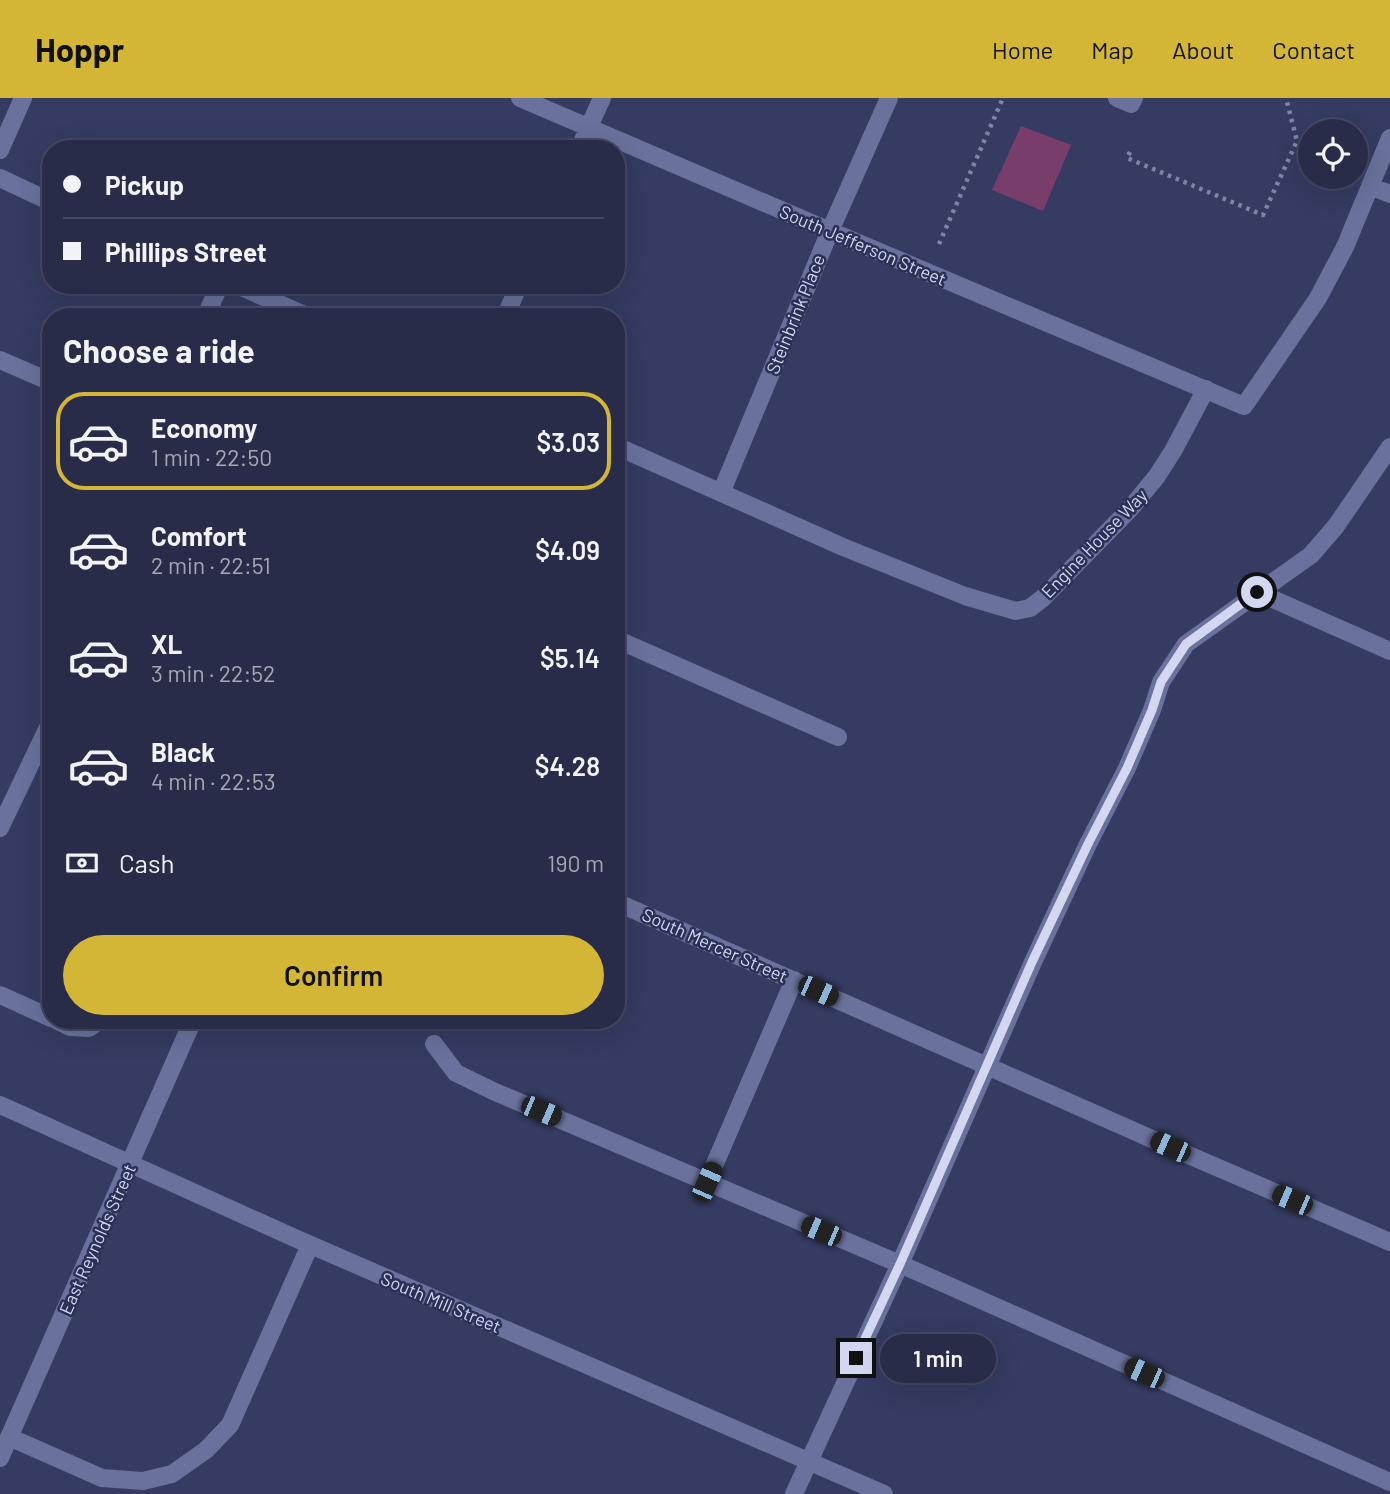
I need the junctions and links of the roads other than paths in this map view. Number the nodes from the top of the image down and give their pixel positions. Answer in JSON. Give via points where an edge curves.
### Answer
{"nodes":[{"id":1,"x":23,"y":98,"type":"edge"},
{"id":2,"x":520,"y":98,"type":"edge"},
{"id":3,"x":602,"y":98,"type":"edge"},
{"id":4,"x":889,"y":98,"type":"edge"},
{"id":5,"x":1117,"y":98,"type":"edge"},
{"id":6,"x":1134,"y":98,"type":"edge"},
{"id":7,"x":589,"y":127,"type":"junction"},
{"id":8,"x":1390,"y":138,"type":"edge"},
{"id":9,"x":583,"y":140,"type":"edge"},
{"id":10,"x":619,"y":140,"type":"edge"},
{"id":11,"x":625,"y":143,"type":"edge"},
{"id":12,"x":0,"y":150,"type":"edge"},
{"id":13,"x":0,"y":178,"type":"edge"},
{"id":14,"x":1370,"y":186,"type":"junction"},
{"id":15,"x":1390,"y":194,"type":"edge"},
{"id":16,"x":42,"y":198,"type":"edge"},
{"id":17,"x":830,"y":231,"type":"junction"},
{"id":18,"x":257,"y":294,"type":"edge"},
{"id":19,"x":289,"y":308,"type":"edge"},
{"id":20,"x":0,"y":360,"type":"edge"},
{"id":21,"x":42,"y":378,"type":"edge"},
{"id":22,"x":1206,"y":389,"type":"junction"},
{"id":23,"x":1390,"y":447,"type":"edge"},
{"id":24,"x":625,"y":450,"type":"edge"},
{"id":25,"x":721,"y":493,"type":"junction"},
{"id":26,"x":1257,"y":592,"type":"junction"},
{"id":27,"x":625,"y":643,"type":"edge"},
{"id":28,"x":1390,"y":651,"type":"edge"},
{"id":29,"x":838,"y":737,"type":"dead end"},
{"id":30,"x":42,"y":740,"type":"edge"},
{"id":31,"x":0,"y":828,"type":"edge"},
{"id":32,"x":625,"y":906,"type":"edge"},
{"id":33,"x":794,"y":980,"type":"junction"},
{"id":34,"x":0,"y":995,"type":"edge"},
{"id":35,"x":42,"y":1014,"type":"edge"},
{"id":36,"x":189,"y":1029,"type":"edge"},
{"id":37,"x":434,"y":1044,"type":"dead end"},
{"id":38,"x":987,"y":1065,"type":"junction"},
{"id":39,"x":0,"y":1105,"type":"edge"},
{"id":40,"x":130,"y":1164,"type":"junction"},
{"id":41,"x":707,"y":1182,"type":"junction"},
{"id":42,"x":1390,"y":1242,"type":"edge"},
{"id":43,"x":310,"y":1245,"type":"junction"},
{"id":44,"x":900,"y":1264,"type":"junction"},
{"id":45,"x":9,"y":1437,"type":"junction"},
{"id":46,"x":0,"y":1458,"type":"edge"},
{"id":47,"x":808,"y":1461,"type":"junction"},
{"id":48,"x":1390,"y":1483,"type":"edge"},
{"id":49,"x":794,"y":1494,"type":"edge"},
{"id":50,"x":884,"y":1494,"type":"edge"},
{"id":51,"x":1385,"y":1494,"type":"edge"}],
"edges":[{"from":1,"to":12,"type":"street"},
{"from":2,"to":7,"type":"street","name":"South Jefferson Street"},
{"from":3,"to":7,"type":"street"},
{"from":4,"to":17,"type":"street","name":"Steinbrink Place"},
{"from":5,"to":6,"type":"street","via":[[1131,104]]},
{"from":7,"to":9,"type":"street"},
{"from":7,"to":10,"type":"street","name":"South Jefferson Street"},
{"from":8,"to":14,"type":"street"},
{"from":11,"to":17,"type":"street","name":"South Jefferson Street"},
{"from":13,"to":16,"type":"street"},
{"from":14,"to":15,"type":"street"},
{"from":14,"to":22,"type":"street","via":[[1318,299],[1244,406]]},
{"from":17,"to":22,"type":"street","name":"South Jefferson Street"},
{"from":17,"to":25,"type":"street","name":"Steinbrink Place"},
{"from":18,"to":19,"type":"street"},
{"from":20,"to":21,"type":"street"},
{"from":22,"to":25,"type":"street","name":"Engine House Way","via":[[1173,451],[1137,501],[1043,598],[1023,610],[965,596]]},
{"from":23,"to":26,"type":"street","via":[[1311,555]]},
{"from":24,"to":25,"type":"street","name":"Engine House Way"},
{"from":26,"to":28,"type":"street"},
{"from":26,"to":38,"type":"street","via":[[1186,644],[1161,682],[1127,768]]},
{"from":27,"to":29,"type":"street"},
{"from":30,"to":31,"type":"street"},
{"from":32,"to":33,"type":"street","name":"South Mercer Street"},
{"from":33,"to":38,"type":"street","name":"South Mercer Street"},
{"from":33,"to":41,"type":"street"},
{"from":34,"to":35,"type":"street"},
{"from":36,"to":40,"type":"street","name":"East Reynolds Street"},
{"from":37,"to":41,"type":"street","via":[[464,1078]]},
{"from":38,"to":42,"type":"street","name":"South Mercer Street"},
{"from":38,"to":44,"type":"street"},
{"from":39,"to":40,"type":"street","name":"South Mill Street"},
{"from":40,"to":43,"type":"street","name":"South Mill Street"},
{"from":40,"to":45,"type":"street","name":"East Reynolds Street"},
{"from":41,"to":44,"type":"street"},
{"from":43,"to":45,"type":"street","via":[[230,1425],[172,1475],[143,1482],[102,1478]]},
{"from":43,"to":47,"type":"street","name":"South Mill Street"},
{"from":44,"to":47,"type":"street"},
{"from":44,"to":48,"type":"street"},
{"from":45,"to":46,"type":"street","name":"East Reynolds Street"},
{"from":47,"to":49,"type":"street"},
{"from":47,"to":50,"type":"street","name":"South Mill Street"},
{"from":48,"to":51,"type":"street"}]}
